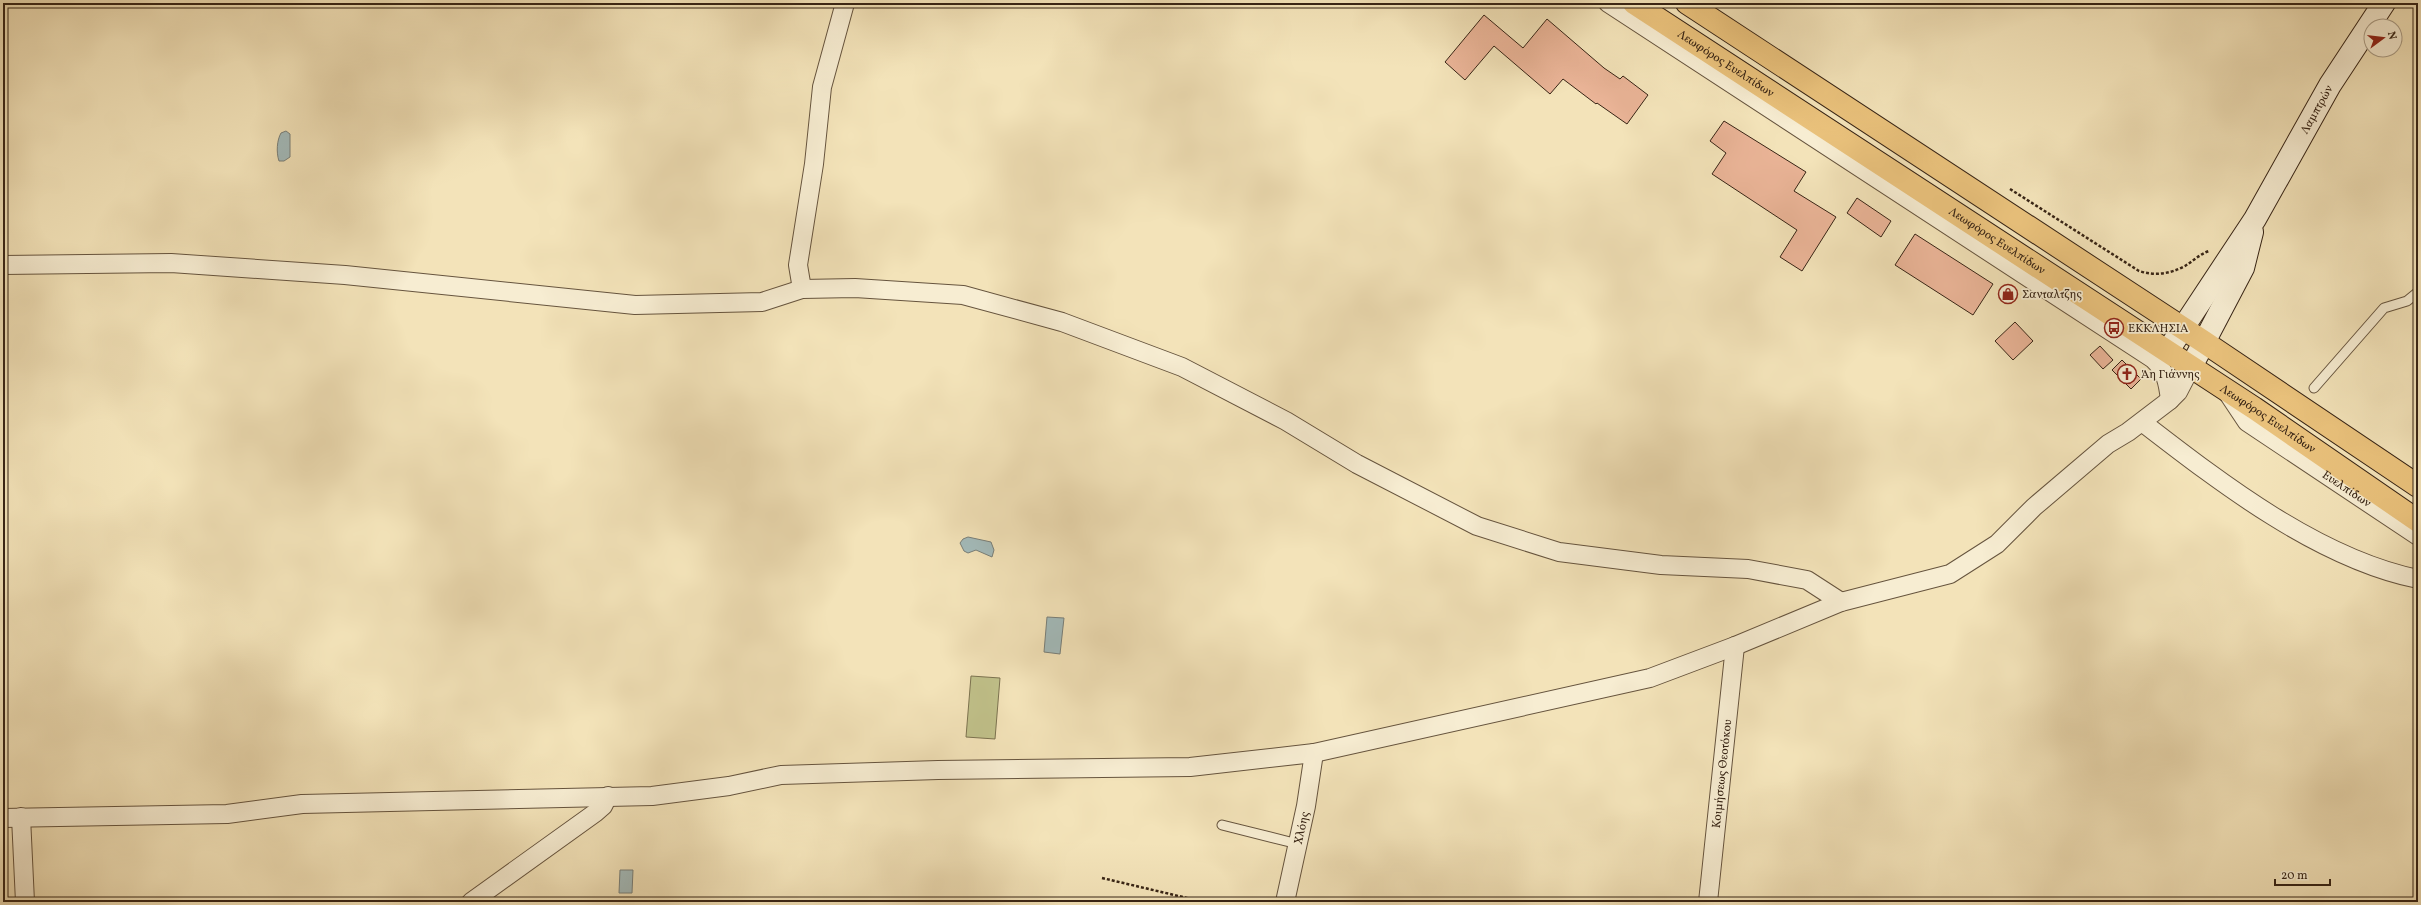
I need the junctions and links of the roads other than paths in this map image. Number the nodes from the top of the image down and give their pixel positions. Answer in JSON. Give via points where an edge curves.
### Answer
{"nodes":[{"id":1,"x":845,"y":3,"type":"edge"},
{"id":2,"x":1608,"y":3,"type":"edge"},
{"id":3,"x":1634,"y":3,"type":"edge"},
{"id":4,"x":1688,"y":3,"type":"edge"},
{"id":5,"x":2384,"y":3,"type":"edge"},
{"id":6,"x":2255,"y":219,"type":"junction"},
{"id":7,"x":3,"y":265,"type":"edge"},
{"id":8,"x":802,"y":289,"type":"junction"},
{"id":9,"x":2418,"y":292,"type":"edge"},
{"id":10,"x":2182,"y":328,"type":"junction"},
{"id":11,"x":2204,"y":342,"type":"junction"},
{"id":12,"x":2167,"y":352,"type":"junction"},
{"id":13,"x":2191,"y":367,"type":"junction"},
{"id":14,"x":2314,"y":388,"type":"dead end"},
{"id":15,"x":2226,"y":391,"type":"junction"},
{"id":16,"x":2170,"y":400,"type":"junction"},
{"id":17,"x":2142,"y":422,"type":"junction"},
{"id":18,"x":2418,"y":486,"type":"edge"},
{"id":19,"x":2418,"y":521,"type":"edge"},
{"id":20,"x":2418,"y":536,"type":"edge"},
{"id":21,"x":2418,"y":579,"type":"edge"},
{"id":22,"x":1841,"y":602,"type":"junction"},
{"id":23,"x":1735,"y":646,"type":"junction"},
{"id":24,"x":1314,"y":753,"type":"junction"},
{"id":25,"x":608,"y":796,"type":"junction"},
{"id":26,"x":21,"y":817,"type":"junction"},
{"id":27,"x":3,"y":818,"type":"edge"},
{"id":28,"x":1222,"y":825,"type":"dead end"},
{"id":29,"x":1298,"y":844,"type":"junction"},
{"id":30,"x":25,"y":902,"type":"edge"},
{"id":31,"x":471,"y":902,"type":"edge"},
{"id":32,"x":1285,"y":902,"type":"edge"},
{"id":33,"x":1708,"y":902,"type":"edge"}],
"edges":[{"from":1,"to":8,"type":"street","via":[[822,87],[814,164],[798,265]]},
{"from":2,"to":16,"type":"street","via":[[2153,359],[2162,367],[2168,381]]},
{"from":3,"to":12,"type":"main road","name":"Λεωφόρος Ευελπίδων"},
{"from":4,"to":10,"type":"main road"},
{"from":5,"to":6,"type":"street","name":"Λαμπτρών","via":[[2330,85]]},
{"from":6,"to":10,"type":"street","name":"Λαμπτρών"},
{"from":6,"to":11,"type":"street","name":"Λαμπτρών","via":[[2243,268]]},
{"from":7,"to":8,"type":"street","via":[[179,264],[345,275],[635,305],[762,302]]},
{"from":8,"to":22,"type":"street","via":[[854,288],[963,295],[1062,322],[1182,366],[1286,421],[1357,464],[1478,526],[1559,552],[1661,565],[1748,569],[1807,580]]},
{"from":9,"to":14,"type":"lane","via":[[2407,301],[2384,308]]},
{"from":10,"to":11,"type":"main road"},
{"from":10,"to":12,"type":"street","name":"Λαμπτρών"},
{"from":11,"to":13,"type":"street","name":"Λαμπτρών"},
{"from":11,"to":18,"type":"main road"},
{"from":12,"to":13,"type":"main road","name":"Λεωφόρος Ευελπίδων"},
{"from":13,"to":15,"type":"main road","name":"Λεωφόρος Ευελπίδων"},
{"from":13,"to":16,"type":"street","via":[[2178,392]]},
{"from":15,"to":19,"type":"main road","name":"Λεωφόρος Ευελπίδων"},
{"from":15,"to":20,"type":"street","name":"Ευελπίδων","via":[[2247,422]]},
{"from":16,"to":17,"type":"street"},
{"from":17,"to":21,"type":"street","via":[[2262,510],[2363,562]]},
{"from":17,"to":22,"type":"street","via":[[2108,444],[2034,507],[1997,544],[1956,570],[1900,588]]},
{"from":22,"to":23,"type":"street"},
{"from":23,"to":24,"type":"street","via":[[1650,678]]},
{"from":23,"to":33,"type":"street","name":"Κοιμήσεως Θεοτόκου"},
{"from":24,"to":25,"type":"street","via":[[1190,767],[938,770],[781,776],[652,796]]},
{"from":24,"to":29,"type":"street","name":"Χλόης"},
{"from":25,"to":26,"type":"street","via":[[302,804],[227,814]]},
{"from":25,"to":31,"type":"street","via":[[603,806],[595,813]]},
{"from":26,"to":27,"type":"street"},
{"from":26,"to":30,"type":"street"},
{"from":28,"to":29,"type":"lane"},
{"from":29,"to":32,"type":"street","name":"Χλόης"}]}
